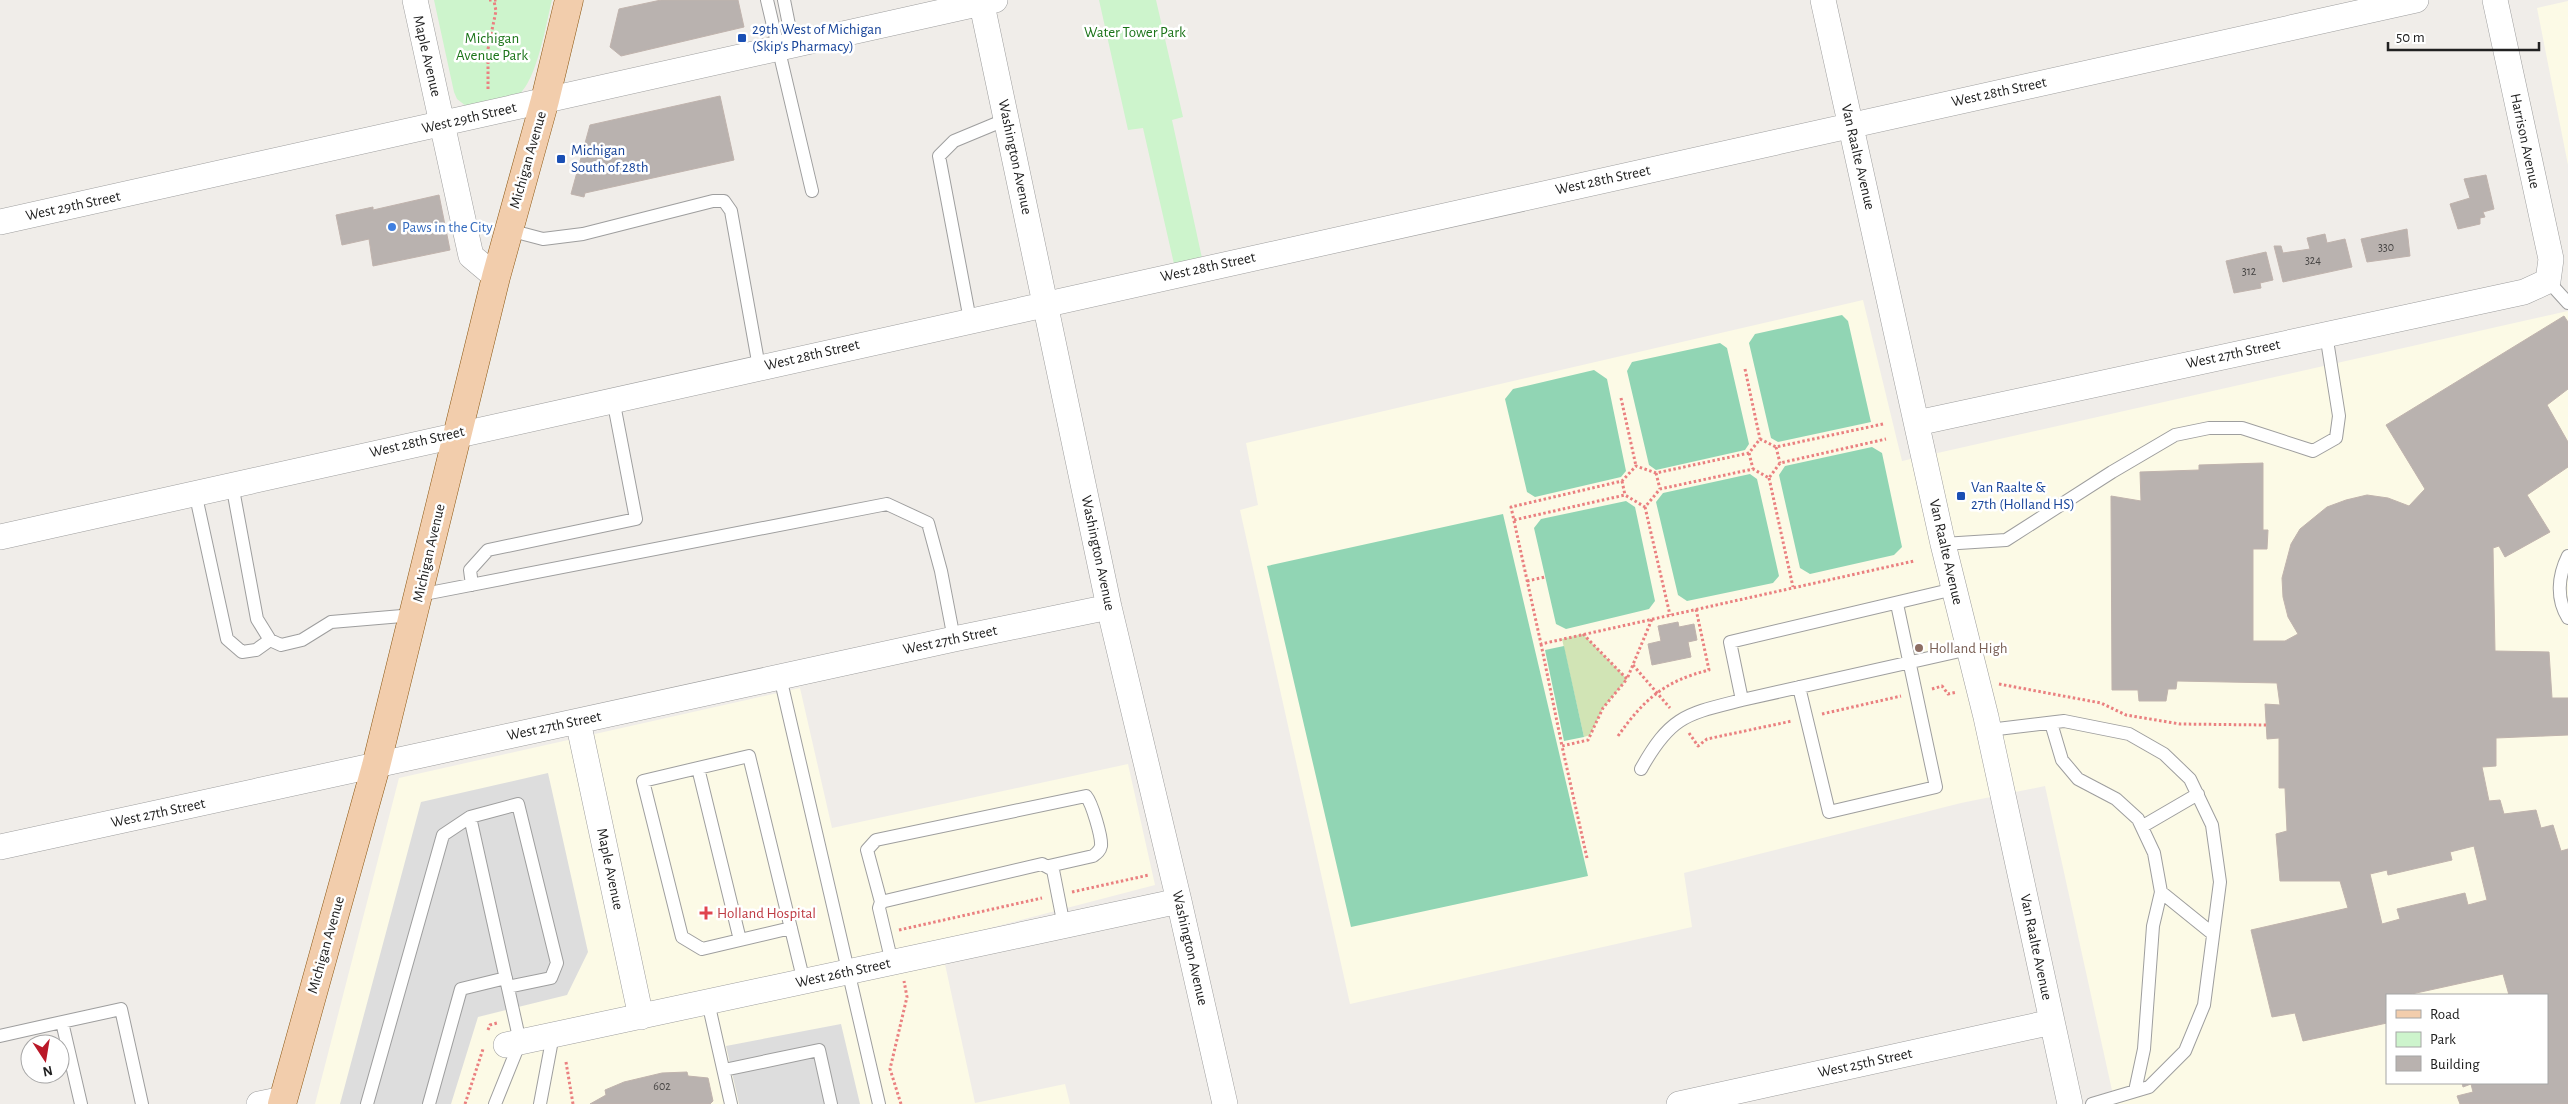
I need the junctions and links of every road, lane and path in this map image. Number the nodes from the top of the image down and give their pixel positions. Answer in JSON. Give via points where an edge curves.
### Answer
{"nodes":[{"id":1,"x":415,"y":0,"type":"edge"},
{"id":2,"x":489,"y":0,"type":"edge"},
{"id":3,"x":569,"y":0,"type":"edge"},
{"id":4,"x":767,"y":0,"type":"edge"},
{"id":5,"x":784,"y":0,"type":"edge"},
{"id":6,"x":1823,"y":0,"type":"edge"},
{"id":7,"x":2416,"y":0,"type":"edge"},
{"id":8,"x":2495,"y":0,"type":"edge"},
{"id":9,"x":496,"y":1,"type":"edge"},
{"id":10,"x":986,"y":1,"type":"edge"},
{"id":11,"x":918,"y":8,"type":"edge"},
{"id":12,"x":785,"y":47,"type":"junction"},
{"id":13,"x":488,"y":89,"type":"dead end"},
{"id":14,"x":545,"y":100,"type":"junction"},
{"id":15,"x":1007,"y":119,"type":"junction"},
{"id":16,"x":442,"y":124,"type":"junction"},
{"id":17,"x":1851,"y":125,"type":"junction"},
{"id":18,"x":812,"y":191,"type":"dead end"},
{"id":19,"x":0,"y":222,"type":"edge"},
{"id":20,"x":508,"y":230,"type":"junction"},
{"id":21,"x":496,"y":277,"type":"junction"},
{"id":22,"x":2548,"y":281,"type":"junction"},
{"id":23,"x":1045,"y":303,"type":"junction"},
{"id":24,"x":2568,"y":304,"type":"edge"},
{"id":25,"x":970,"y":320,"type":"junction"},
{"id":26,"x":2326,"y":334,"type":"junction"},
{"id":27,"x":759,"y":366,"type":"junction"},
{"id":28,"x":1745,"y":369,"type":"dead end"},
{"id":29,"x":1622,"y":398,"type":"dead end"},
{"id":30,"x":613,"y":399,"type":"junction"},
{"id":31,"x":1917,"y":423,"type":"junction"},
{"id":32,"x":1883,"y":424,"type":"dead end"},
{"id":33,"x":457,"y":433,"type":"junction"},
{"id":34,"x":1760,"y":439,"type":"junction"},
{"id":35,"x":1886,"y":439,"type":"dead end"},
{"id":36,"x":1776,"y":447,"type":"junction"},
{"id":37,"x":1749,"y":453,"type":"junction"},
{"id":38,"x":1780,"y":463,"type":"junction"},
{"id":39,"x":1636,"y":466,"type":"junction"},
{"id":40,"x":1753,"y":469,"type":"junction"},
{"id":41,"x":1656,"y":473,"type":"junction"},
{"id":42,"x":1769,"y":478,"type":"junction"},
{"id":43,"x":1622,"y":481,"type":"junction"},
{"id":44,"x":232,"y":484,"type":"junction"},
{"id":45,"x":1660,"y":489,"type":"junction"},
{"id":46,"x":195,"y":492,"type":"junction"},
{"id":47,"x":1625,"y":496,"type":"junction"},
{"id":48,"x":1645,"y":507,"type":"junction"},
{"id":49,"x":1514,"y":520,"type":"junction"},
{"id":50,"x":0,"y":537,"type":"edge"},
{"id":51,"x":1943,"y":544,"type":"junction"},
{"id":52,"x":2568,"y":556,"type":"edge"},
{"id":53,"x":1914,"y":561,"type":"dead end"},
{"id":54,"x":1545,"y":577,"type":"dead end"},
{"id":55,"x":1527,"y":581,"type":"junction"},
{"id":56,"x":472,"y":585,"type":"junction"},
{"id":57,"x":1793,"y":587,"type":"junction"},
{"id":58,"x":1954,"y":589,"type":"junction"},
{"id":59,"x":1896,"y":604,"type":"junction"},
{"id":60,"x":416,"y":605,"type":"junction"},
{"id":61,"x":1109,"y":607,"type":"junction"},
{"id":62,"x":1696,"y":609,"type":"junction"},
{"id":63,"x":1670,"y":615,"type":"junction"},
{"id":64,"x":1653,"y":618,"type":"junction"},
{"id":65,"x":2568,"y":618,"type":"edge"},
{"id":66,"x":1583,"y":634,"type":"junction"},
{"id":67,"x":954,"y":639,"type":"junction"},
{"id":68,"x":270,"y":640,"type":"junction"},
{"id":69,"x":1541,"y":644,"type":"junction"},
{"id":70,"x":1970,"y":649,"type":"junction"},
{"id":71,"x":1909,"y":662,"type":"junction"},
{"id":72,"x":1633,"y":666,"type":"junction"},
{"id":73,"x":780,"y":677,"type":"junction"},
{"id":74,"x":1627,"y":679,"type":"junction"},
{"id":75,"x":1799,"y":687,"type":"junction"},
{"id":76,"x":1658,"y":693,"type":"junction"},
{"id":77,"x":1742,"y":700,"type":"junction"},
{"id":78,"x":1679,"y":720,"type":"junction"},
{"id":79,"x":578,"y":721,"type":"junction"},
{"id":80,"x":2051,"y":723,"type":"junction"},
{"id":81,"x":1989,"y":730,"type":"junction"},
{"id":82,"x":1618,"y":736,"type":"dead end"},
{"id":83,"x":1562,"y":746,"type":"junction"},
{"id":84,"x":1698,"y":746,"type":"dead end"},
{"id":85,"x":376,"y":766,"type":"junction"},
{"id":86,"x":698,"y":768,"type":"junction"},
{"id":87,"x":1641,"y":768,"type":"dead end"},
{"id":88,"x":2198,"y":794,"type":"junction"},
{"id":89,"x":470,"y":817,"type":"junction"},
{"id":90,"x":2143,"y":826,"type":"junction"},
{"id":91,"x":0,"y":847,"type":"edge"},
{"id":92,"x":1587,"y":858,"type":"dead end"},
{"id":93,"x":1049,"y":866,"type":"junction"},
{"id":94,"x":1172,"y":870,"type":"junction"},
{"id":95,"x":2161,"y":892,"type":"junction"},
{"id":96,"x":1058,"y":895,"type":"junction"},
{"id":97,"x":1180,"y":901,"type":"junction"},
{"id":98,"x":881,"y":902,"type":"junction"},
{"id":99,"x":1064,"y":926,"type":"junction"},
{"id":100,"x":791,"y":928,"type":"junction"},
{"id":101,"x":2213,"y":934,"type":"junction"},
{"id":102,"x":740,"y":940,"type":"junction"},
{"id":103,"x":896,"y":962,"type":"junction"},
{"id":104,"x":848,"y":972,"type":"junction"},
{"id":105,"x":804,"y":982,"type":"junction"},
{"id":106,"x":507,"y":983,"type":"junction"},
{"id":107,"x":708,"y":1002,"type":"junction"},
{"id":108,"x":641,"y":1017,"type":"junction"},
{"id":109,"x":62,"y":1022,"type":"junction"},
{"id":110,"x":2052,"y":1022,"type":"junction"},
{"id":111,"x":553,"y":1035,"type":"junction"},
{"id":112,"x":0,"y":1036,"type":"edge"},
{"id":113,"x":513,"y":1044,"type":"junction"},
{"id":114,"x":724,"y":1070,"type":"junction"},
{"id":115,"x":2135,"y":1091,"type":"junction"},
{"id":116,"x":275,"y":1102,"type":"edge"},
{"id":117,"x":81,"y":1104,"type":"edge"},
{"id":118,"x":142,"y":1104,"type":"edge"},
{"id":119,"x":367,"y":1104,"type":"edge"},
{"id":120,"x":429,"y":1104,"type":"edge"},
{"id":121,"x":495,"y":1104,"type":"edge"},
{"id":122,"x":540,"y":1104,"type":"edge"},
{"id":123,"x":731,"y":1104,"type":"edge"},
{"id":124,"x":831,"y":1104,"type":"edge"},
{"id":125,"x":879,"y":1104,"type":"edge"},
{"id":126,"x":901,"y":1104,"type":"edge"},
{"id":127,"x":1225,"y":1104,"type":"edge"},
{"id":128,"x":1679,"y":1104,"type":"edge"},
{"id":129,"x":2070,"y":1104,"type":"edge"},
{"id":130,"x":2092,"y":1104,"type":"edge"}],
"edges":[{"from":1,"to":16,"type":"street","name":"Maple Avenue"},
{"from":2,"to":9,"type":"path"},
{"from":3,"to":14,"type":"main road","name":"Michigan Avenue"},
{"from":4,"to":12,"type":"lane"},
{"from":5,"to":12,"type":"lane"},
{"from":6,"to":17,"type":"street","name":"Van Raalte Avenue"},
{"from":7,"to":17,"type":"street","name":"West 28th Street"},
{"from":8,"to":22,"type":"street","name":"Harrison Avenue","via":[[2551,259]]},
{"from":9,"to":13,"type":"path","via":[[488,49]]},
{"from":10,"to":11,"type":"street","name":"West 29th Street"},
{"from":10,"to":15,"type":"street","name":"Washington Avenue"},
{"from":11,"to":12,"type":"street","name":"West 29th Street"},
{"from":12,"to":14,"type":"street","name":"West 29th Street"},
{"from":12,"to":18,"type":"lane"},
{"from":14,"to":16,"type":"street","name":"West 29th Street"},
{"from":14,"to":20,"type":"main road","name":"Michigan Avenue"},
{"from":15,"to":23,"type":"street","name":"Washington Avenue"},
{"from":15,"to":25,"type":"lane","via":[[954,141],[939,156]]},
{"from":16,"to":19,"type":"street","name":"West 29th Street"},
{"from":16,"to":21,"type":"street","name":"Maple Avenue","via":[[471,256]]},
{"from":17,"to":23,"type":"street","name":"West 28th Street"},
{"from":17,"to":31,"type":"street","name":"Van Raalte Avenue"},
{"from":20,"to":21,"type":"main road","name":"Michigan Avenue"},
{"from":20,"to":27,"type":"lane","via":[[543,239],[583,234],[713,201],[724,201],[731,212]]},
{"from":21,"to":33,"type":"main road","name":"Michigan Avenue"},
{"from":22,"to":24,"type":"lane"},
{"from":22,"to":26,"type":"street","name":"West 27th Street","via":[[2524,292]]},
{"from":23,"to":25,"type":"street","name":"West 28th Street"},
{"from":23,"to":61,"type":"street","name":"Washington Avenue"},
{"from":25,"to":27,"type":"street","name":"West 28th Street"},
{"from":26,"to":31,"type":"street","name":"West 27th Street"},
{"from":26,"to":51,"type":"lane","via":[[2339,416],[2336,438],[2313,451],[2242,428],[2209,428],[2175,436],[2006,540]]},
{"from":27,"to":30,"type":"street","name":"West 28th Street"},
{"from":28,"to":34,"type":"path"},
{"from":29,"to":39,"type":"path"},
{"from":30,"to":33,"type":"street","name":"West 28th Street"},
{"from":30,"to":56,"type":"lane","via":[[636,518],[488,550],[470,570]]},
{"from":31,"to":51,"type":"street","name":"Van Raalte Avenue"},
{"from":32,"to":36,"type":"path"},
{"from":33,"to":44,"type":"street","name":"West 28th Street"},
{"from":33,"to":60,"type":"main road","name":"Michigan Avenue"},
{"from":34,"to":36,"type":"path"},
{"from":34,"to":37,"type":"path"},
{"from":35,"to":38,"type":"path"},
{"from":36,"to":38,"type":"path"},
{"from":37,"to":40,"type":"path"},
{"from":37,"to":41,"type":"path"},
{"from":38,"to":42,"type":"path"},
{"from":39,"to":41,"type":"path"},
{"from":39,"to":43,"type":"path"},
{"from":40,"to":42,"type":"path"},
{"from":40,"to":45,"type":"path"},
{"from":41,"to":45,"type":"path"},
{"from":42,"to":57,"type":"path"},
{"from":43,"to":47,"type":"path"},
{"from":43,"to":49,"type":"path","via":[[1511,507]]},
{"from":44,"to":46,"type":"street","name":"West 28th Street"},
{"from":44,"to":68,"type":"lane","via":[[257,619]]},
{"from":45,"to":48,"type":"path"},
{"from":46,"to":50,"type":"street","name":"West 28th Street"},
{"from":46,"to":68,"type":"lane","via":[[227,639],[242,652],[256,650]]},
{"from":47,"to":48,"type":"path"},
{"from":47,"to":49,"type":"path"},
{"from":48,"to":63,"type":"path"},
{"from":49,"to":55,"type":"path"},
{"from":51,"to":58,"type":"street","name":"Van Raalte Avenue"},
{"from":52,"to":65,"type":"lane","via":[[2559,582],[2562,608]]},
{"from":53,"to":57,"type":"path"},
{"from":54,"to":55,"type":"path"},
{"from":55,"to":69,"type":"path"},
{"from":56,"to":60,"type":"lane"},
{"from":56,"to":67,"type":"lane","via":[[888,504],[928,523]]},
{"from":57,"to":62,"type":"path"},
{"from":58,"to":59,"type":"lane"},
{"from":58,"to":70,"type":"street","name":"Van Raalte Avenue"},
{"from":59,"to":71,"type":"lane"},
{"from":59,"to":77,"type":"lane","via":[[1730,642]]},
{"from":60,"to":68,"type":"lane","via":[[331,622],[302,640],[281,645]]},
{"from":60,"to":85,"type":"main road","name":"Michigan Avenue"},
{"from":61,"to":67,"type":"street","name":"West 27th Street"},
{"from":61,"to":94,"type":"street","name":"Washington Avenue"},
{"from":62,"to":63,"type":"path"},
{"from":62,"to":76,"type":"path","via":[[1709,670],[1683,676]]},
{"from":63,"to":64,"type":"path"},
{"from":64,"to":66,"type":"path"},
{"from":64,"to":72,"type":"path"},
{"from":66,"to":69,"type":"path"},
{"from":66,"to":74,"type":"path"},
{"from":67,"to":73,"type":"street","name":"West 27th Street"},
{"from":69,"to":83,"type":"path"},
{"from":70,"to":71,"type":"lane"},
{"from":70,"to":81,"type":"street","name":"Van Raalte Avenue"},
{"from":71,"to":75,"type":"lane"},
{"from":71,"to":75,"type":"lane","via":[[1936,786],[1828,812]]},
{"from":72,"to":74,"type":"path"},
{"from":72,"to":76,"type":"path"},
{"from":73,"to":79,"type":"street","name":"West 27th Street"},
{"from":73,"to":104,"type":"lane"},
{"from":74,"to":83,"type":"path","via":[[1603,708],[1588,740]]},
{"from":75,"to":77,"type":"lane"},
{"from":76,"to":78,"type":"path"},
{"from":76,"to":82,"type":"path","via":[[1632,716]]},
{"from":77,"to":78,"type":"lane","via":[[1694,712]]},
{"from":78,"to":84,"type":"path"},
{"from":78,"to":87,"type":"lane","via":[[1663,735]]},
{"from":79,"to":85,"type":"street","name":"West 27th Street"},
{"from":79,"to":108,"type":"street","name":"Maple Avenue"},
{"from":80,"to":81,"type":"lane"},
{"from":80,"to":88,"type":"lane","via":[[2064,721],[2129,734],[2164,754],[2190,779]]},
{"from":80,"to":90,"type":"lane","via":[[2062,760],[2078,779],[2116,799]]},
{"from":81,"to":110,"type":"street","name":"Van Raalte Avenue"},
{"from":83,"to":92,"type":"path"},
{"from":85,"to":91,"type":"street","name":"West 27th Street"},
{"from":85,"to":116,"type":"main road","name":"Michigan Avenue"},
{"from":86,"to":100,"type":"lane","via":[[749,756]]},
{"from":86,"to":102,"type":"lane"},
{"from":86,"to":102,"type":"lane","via":[[643,781],[682,937],[702,948]]},
{"from":88,"to":90,"type":"lane"},
{"from":88,"to":101,"type":"lane","via":[[2212,825],[2220,882]]},
{"from":89,"to":106,"type":"lane"},
{"from":89,"to":106,"type":"lane","via":[[518,804],[557,963],[551,978]]},
{"from":89,"to":119,"type":"lane","via":[[443,835]]},
{"from":90,"to":95,"type":"lane","via":[[2154,853]]},
{"from":93,"to":96,"type":"lane","via":[[1053,870]]},
{"from":93,"to":98,"type":"lane","via":[[1042,864]]},
{"from":93,"to":98,"type":"lane","via":[[1093,856],[1099,851],[1101,844],[1091,802],[1086,796],[876,840],[867,850]]},
{"from":94,"to":96,"type":"path"},
{"from":94,"to":97,"type":"street","name":"Washington Avenue"},
{"from":95,"to":101,"type":"lane"},
{"from":95,"to":115,"type":"lane","via":[[2153,926],[2144,1049]]},
{"from":96,"to":99,"type":"lane"},
{"from":96,"to":103,"type":"path","via":[[897,930]]},
{"from":97,"to":99,"type":"street","name":"West 26th Street"},
{"from":97,"to":127,"type":"street","name":"Washington Avenue"},
{"from":98,"to":103,"type":"lane","via":[[879,908]]},
{"from":99,"to":103,"type":"street","name":"West 26th Street"},
{"from":100,"to":102,"type":"lane"},
{"from":100,"to":105,"type":"lane"},
{"from":101,"to":115,"type":"lane","via":[[2204,1006],[2185,1051],[2149,1087]]},
{"from":103,"to":104,"type":"street","name":"West 26th Street"},
{"from":103,"to":126,"type":"path","via":[[907,997],[890,1069]]},
{"from":104,"to":105,"type":"street","name":"West 26th Street"},
{"from":104,"to":125,"type":"lane"},
{"from":105,"to":107,"type":"street","name":"West 26th Street"},
{"from":106,"to":113,"type":"lane"},
{"from":106,"to":120,"type":"lane","via":[[461,989]]},
{"from":107,"to":108,"type":"street","name":"West 26th Street"},
{"from":107,"to":114,"type":"lane"},
{"from":108,"to":111,"type":"street","name":"West 26th Street"},
{"from":109,"to":112,"type":"lane"},
{"from":109,"to":117,"type":"lane"},
{"from":109,"to":118,"type":"lane","via":[[121,1009]]},
{"from":110,"to":128,"type":"street","name":"West 25th Street"},
{"from":110,"to":129,"type":"street","name":"Van Raalte Avenue"},
{"from":111,"to":113,"type":"street","name":"West 26th Street"},
{"from":111,"to":122,"type":"lane"},
{"from":113,"to":121,"type":"lane"},
{"from":114,"to":123,"type":"lane"},
{"from":114,"to":124,"type":"lane","via":[[819,1050]]},
{"from":115,"to":130,"type":"lane"}]}
